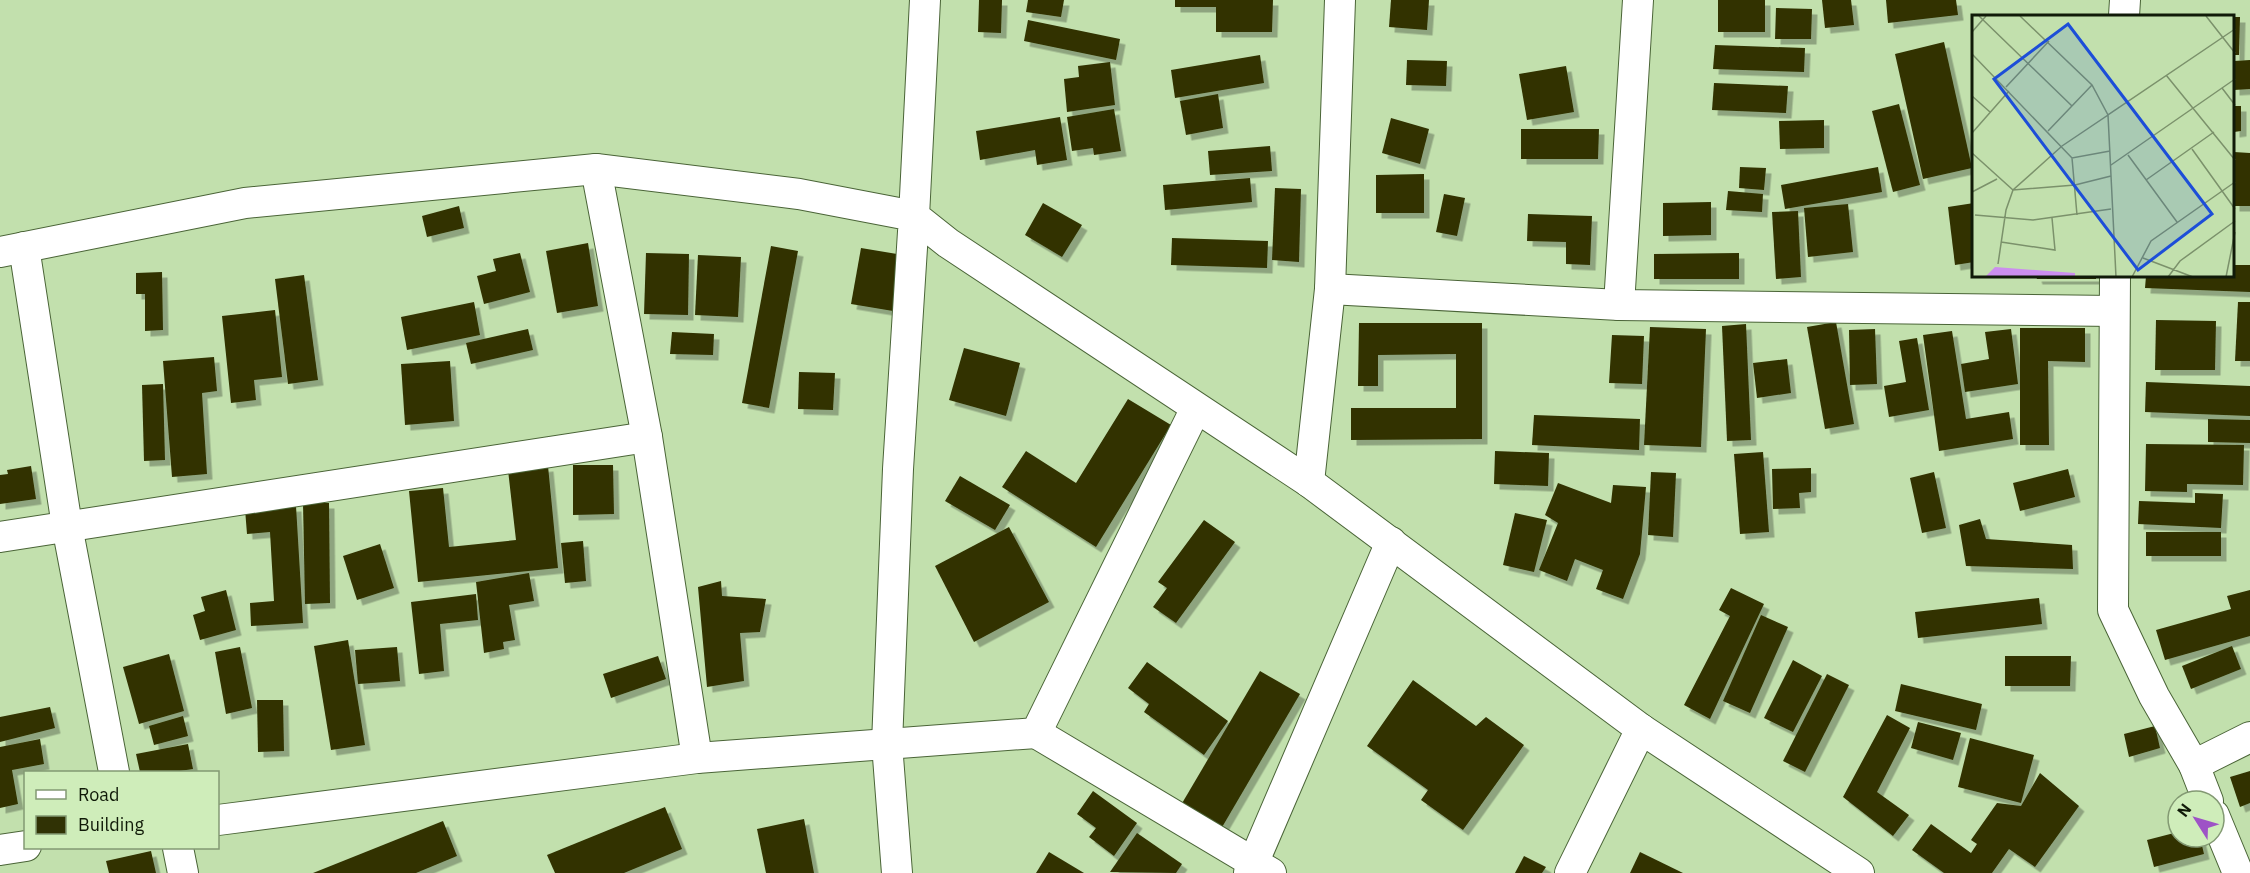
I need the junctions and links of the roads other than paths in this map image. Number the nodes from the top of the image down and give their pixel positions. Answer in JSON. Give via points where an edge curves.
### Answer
{"nodes":[{"id":1,"x":925,"y":0,"type":"edge"},
{"id":2,"x":1340,"y":0,"type":"edge"},
{"id":3,"x":1638,"y":0,"type":"edge"},
{"id":4,"x":2125,"y":0,"type":"edge"},
{"id":5,"x":2124,"y":15,"type":"edge"},
{"id":6,"x":596,"y":169,"type":"junction"},
{"id":7,"x":914,"y":216,"type":"junction"},
{"id":8,"x":12,"y":249,"type":"edge"},
{"id":9,"x":2115,"y":278,"type":"edge"},
{"id":10,"x":1330,"y":289,"type":"junction"},
{"id":11,"x":1619,"y":305,"type":"junction"},
{"id":12,"x":2114,"y":311,"type":"junction"},
{"id":13,"x":1196,"y":408,"type":"junction"},
{"id":14,"x":647,"y":437,"type":"junction"},
{"id":15,"x":1308,"y":482,"type":"junction"},
{"id":16,"x":67,"y":526,"type":"junction"},
{"id":17,"x":0,"y":537,"type":"edge"},
{"id":18,"x":1390,"y":542,"type":"junction"},
{"id":19,"x":1641,"y":729,"type":"junction"},
{"id":20,"x":1036,"y":733,"type":"junction"},
{"id":21,"x":2250,"y":737,"type":"edge"},
{"id":22,"x":887,"y":744,"type":"junction"},
{"id":23,"x":697,"y":758,"type":"junction"},
{"id":24,"x":2194,"y":765,"type":"junction"},
{"id":25,"x":114,"y":771,"type":"edge"},
{"id":26,"x":2203,"y":789,"type":"edge"},
{"id":27,"x":219,"y":820,"type":"edge"},
{"id":28,"x":2226,"y":844,"type":"edge"},
{"id":29,"x":24,"y":846,"type":"edge"},
{"id":30,"x":178,"y":849,"type":"edge"},
{"id":31,"x":0,"y":850,"type":"edge"},
{"id":32,"x":1258,"y":870,"type":"edge"},
{"id":33,"x":183,"y":873,"type":"edge"},
{"id":34,"x":897,"y":873,"type":"edge"},
{"id":35,"x":1570,"y":873,"type":"edge"},
{"id":36,"x":1859,"y":873,"type":"edge"},
{"id":37,"x":2238,"y":873,"type":"edge"}],
"edges":[{"from":1,"to":7,"type":"street"},
{"from":2,"to":10,"type":"street"},
{"from":3,"to":11,"type":"street"},
{"from":4,"to":5,"type":"street"},
{"from":6,"to":7,"type":"street","via":[[799,194]]},
{"from":6,"to":8,"type":"street","via":[[245,203]]},
{"from":6,"to":14,"type":"street"},
{"from":7,"to":13,"type":"street"},
{"from":7,"to":22,"type":"street","via":[[898,468]]},
{"from":8,"to":16,"type":"street"},
{"from":9,"to":12,"type":"street"},
{"from":10,"to":11,"type":"street"},
{"from":10,"to":15,"type":"street"},
{"from":11,"to":12,"type":"street"},
{"from":12,"to":24,"type":"street","via":[[2113,610],[2154,696]]},
{"from":13,"to":15,"type":"street"},
{"from":13,"to":20,"type":"street"},
{"from":14,"to":16,"type":"street"},
{"from":14,"to":23,"type":"street"},
{"from":15,"to":18,"type":"street"},
{"from":16,"to":17,"type":"street"},
{"from":16,"to":25,"type":"street"},
{"from":18,"to":19,"type":"street"},
{"from":18,"to":32,"type":"street"},
{"from":19,"to":35,"type":"street"},
{"from":19,"to":36,"type":"street"},
{"from":20,"to":22,"type":"street"},
{"from":20,"to":32,"type":"street"},
{"from":21,"to":24,"type":"street"},
{"from":22,"to":23,"type":"street"},
{"from":22,"to":34,"type":"street"},
{"from":23,"to":27,"type":"street"},
{"from":24,"to":26,"type":"street"},
{"from":28,"to":37,"type":"street"},
{"from":29,"to":31,"type":"street"},
{"from":30,"to":33,"type":"street"}]}
